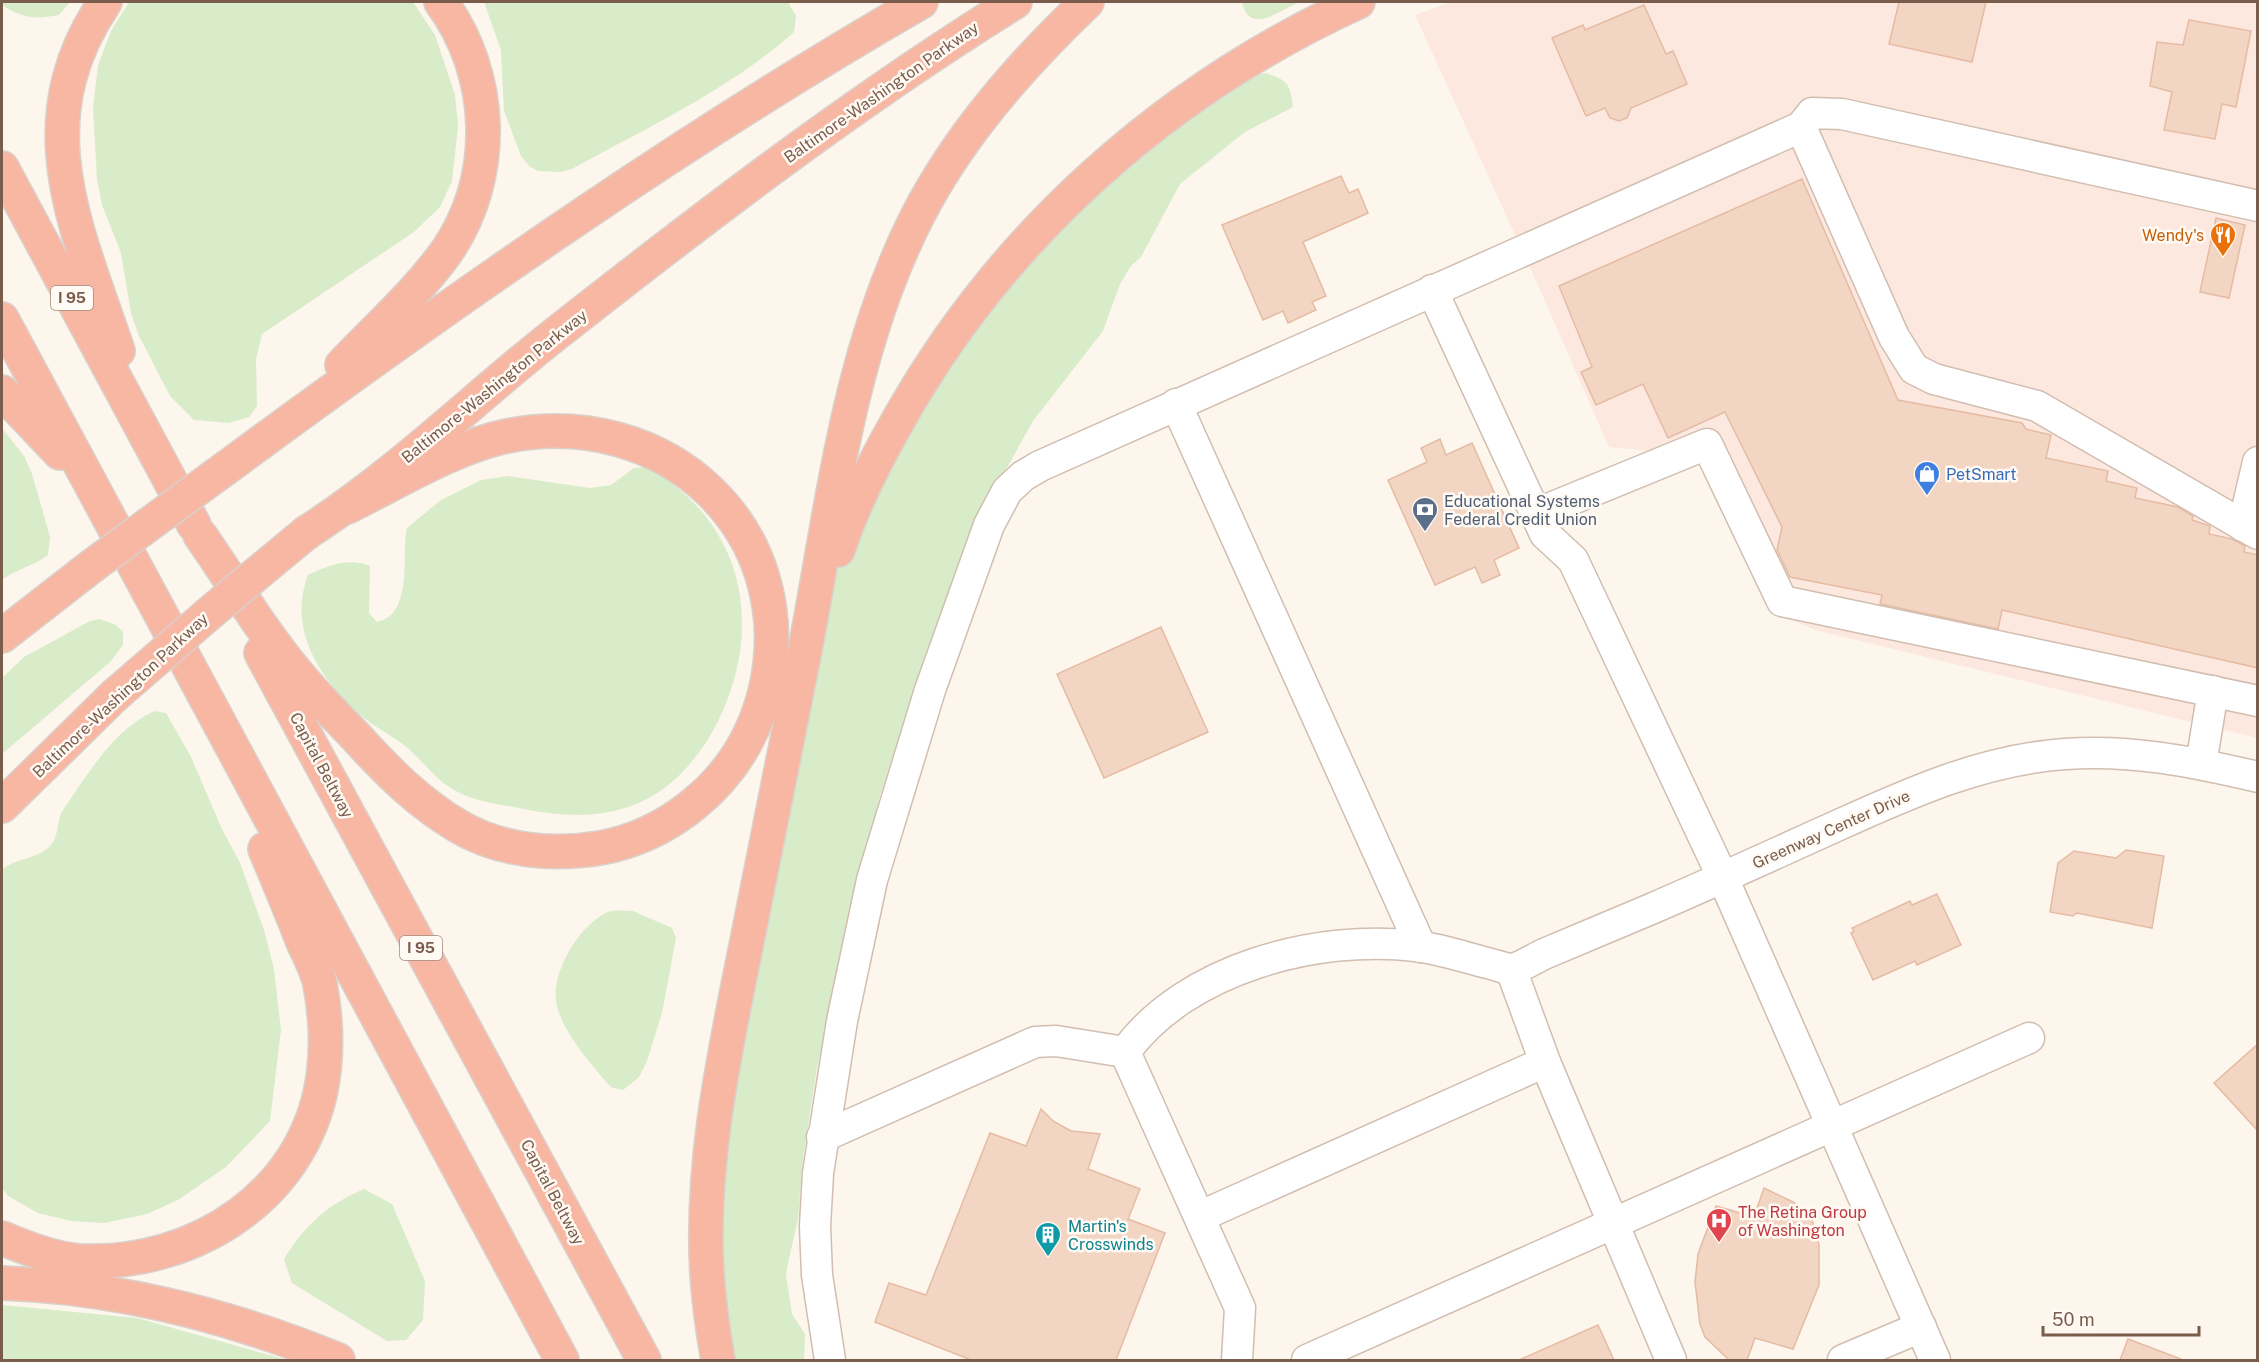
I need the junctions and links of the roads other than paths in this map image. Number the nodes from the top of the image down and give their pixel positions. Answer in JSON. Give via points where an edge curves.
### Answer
{"nodes":[{"id":1,"x":105,"y":2,"type":"edge"},
{"id":2,"x":441,"y":2,"type":"edge"},
{"id":3,"x":921,"y":2,"type":"edge"},
{"id":4,"x":1015,"y":2,"type":"edge"},
{"id":5,"x":1087,"y":2,"type":"edge"},
{"id":6,"x":1358,"y":2,"type":"edge"},
{"id":7,"x":1801,"y":127,"type":"junction"},
{"id":8,"x":2,"y":168,"type":"edge"},
{"id":9,"x":2258,"y":206,"type":"edge"},
{"id":10,"x":1432,"y":290,"type":"junction"},
{"id":11,"x":2,"y":319,"type":"edge"},
{"id":12,"x":2,"y":392,"type":"edge"},
{"id":13,"x":1176,"y":404,"type":"junction"},
{"id":14,"x":143,"y":427,"type":"junction"},
{"id":15,"x":272,"y":434,"type":"junction"},
{"id":16,"x":2258,"y":462,"type":"edge"},
{"id":17,"x":89,"y":483,"type":"junction"},
{"id":18,"x":347,"y":507,"type":"junction"},
{"id":19,"x":1536,"y":514,"type":"junction"},
{"id":20,"x":2250,"y":530,"type":"edge"},
{"id":21,"x":200,"y":535,"type":"junction"},
{"id":22,"x":92,"y":566,"type":"junction"},
{"id":23,"x":2,"y":615,"type":"edge"},
{"id":24,"x":2,"y":636,"type":"edge"},
{"id":25,"x":804,"y":652,"type":"junction"},
{"id":26,"x":2213,"y":691,"type":"junction"},
{"id":27,"x":204,"y":697,"type":"junction"},
{"id":28,"x":2258,"y":701,"type":"edge"},
{"id":29,"x":2201,"y":764,"type":"junction"},
{"id":30,"x":2258,"y":777,"type":"edge"},
{"id":31,"x":2,"y":806,"type":"edge"},
{"id":32,"x":1723,"y":878,"type":"junction"},
{"id":33,"x":1421,"y":947,"type":"junction"},
{"id":34,"x":1511,"y":969,"type":"junction"},
{"id":35,"x":2029,"y":1038,"type":"dead end"},
{"id":36,"x":1125,"y":1052,"type":"junction"},
{"id":37,"x":1545,"y":1062,"type":"junction"},
{"id":38,"x":1832,"y":1125,"type":"junction"},
{"id":39,"x":822,"y":1137,"type":"junction"},
{"id":40,"x":1201,"y":1216,"type":"junction"},
{"id":41,"x":1611,"y":1223,"type":"junction"},
{"id":42,"x":2,"y":1238,"type":"edge"},
{"id":43,"x":2,"y":1283,"type":"edge"},
{"id":44,"x":1921,"y":1327,"type":"junction"},
{"id":45,"x":338,"y":1360,"type":"edge"},
{"id":46,"x":562,"y":1360,"type":"edge"},
{"id":47,"x":644,"y":1360,"type":"edge"},
{"id":48,"x":718,"y":1360,"type":"edge"},
{"id":49,"x":830,"y":1360,"type":"edge"},
{"id":50,"x":1238,"y":1360,"type":"edge"},
{"id":51,"x":1306,"y":1360,"type":"edge"},
{"id":52,"x":1671,"y":1360,"type":"edge"},
{"id":53,"x":1843,"y":1360,"type":"edge"},
{"id":54,"x":1935,"y":1360,"type":"edge"}],
"edges":[{"from":1,"to":14,"type":"highway","via":[[91,23],[68,78],[61,137],[69,202]]},
{"from":2,"to":15,"type":"highway","via":[[464,40],[481,96],[483,156],[477,186],[448,249],[420,285]]},
{"from":3,"to":15,"type":"highway","via":[[500,271]]},
{"from":4,"to":18,"type":"highway","name":"Baltimore-Washington Parkway","via":[[940,48],[834,122],[699,223],[552,337]]},
{"from":5,"to":25,"type":"highway","via":[[1048,39],[983,114],[918,216],[897,261],[864,351],[843,437]]},
{"from":6,"to":25,"type":"highway","via":[[1288,36],[1152,124],[1090,177],[988,286],[947,341],[880,453],[848,518]]},
{"from":7,"to":9,"type":"street","via":[[1812,113],[1842,114]]},
{"from":7,"to":10,"type":"street"},
{"from":7,"to":20,"type":"street","via":[[1894,337],[1914,369],[1934,379],[2037,406]]},
{"from":8,"to":14,"type":"highway","name":"Capital Beltway","number":"I 95"},
{"from":10,"to":13,"type":"street"},
{"from":10,"to":19,"type":"street"},
{"from":11,"to":17,"type":"highway"},
{"from":12,"to":17,"type":"highway"},
{"from":13,"to":33,"type":"street"},
{"from":13,"to":39,"type":"street","via":[[1040,466],[1015,482],[997,507],[952,625],[883,838],[853,965]]},
{"from":14,"to":21,"type":"highway","name":"Capital Beltway","number":"I 95"},
{"from":15,"to":22,"type":"highway","bridge":true},
{"from":16,"to":20,"type":"street"},
{"from":17,"to":27,"type":"highway"},
{"from":18,"to":21,"type":"highway","via":[[459,453],[505,437],[582,431],[626,440],[668,458],[705,486],[725,508],[752,550],[770,604],[769,673],[755,726],[739,756],[707,794],[686,810],[617,845],[556,852],[506,847],[479,837],[424,804],[369,752],[299,676]]},
{"from":18,"to":31,"type":"highway","name":"Baltimore-Washington Parkway","bridge":true,"via":[[306,533],[114,696]]},
{"from":19,"to":26,"type":"street","via":[[1707,444],[1782,601]]},
{"from":19,"to":32,"type":"street","via":[[1545,534],[1573,560]]},
{"from":21,"to":47,"type":"highway","name":"Capital Beltway","number":"I 95"},
{"from":22,"to":23,"type":"highway","via":[[62,572]]},
{"from":22,"to":24,"type":"highway"},
{"from":25,"to":48,"type":"highway","via":[[715,1113],[706,1240]]},
{"from":26,"to":28,"type":"street"},
{"from":26,"to":29,"type":"street"},
{"from":27,"to":42,"type":"highway","via":[[319,982],[324,1071],[312,1123],[299,1149],[254,1203],[194,1243],[120,1261],[78,1261]]},
{"from":27,"to":46,"type":"highway"},
{"from":29,"to":30,"type":"street","name":"Greenway Center Drive"},
{"from":29,"to":32,"type":"street","name":"Greenway Center Drive","via":[[2105,752],[1997,764],[1907,794]]},
{"from":32,"to":34,"type":"street","name":"Greenway Center Drive"},
{"from":32,"to":38,"type":"street"},
{"from":33,"to":34,"type":"street"},
{"from":33,"to":36,"type":"street","via":[[1333,944],[1293,952],[1239,971],[1204,986],[1164,1013],[1140,1032]]},
{"from":34,"to":37,"type":"street"},
{"from":35,"to":38,"type":"street"},
{"from":36,"to":39,"type":"street","via":[[1056,1041],[1035,1042]]},
{"from":36,"to":40,"type":"street"},
{"from":37,"to":40,"type":"street"},
{"from":37,"to":41,"type":"street"},
{"from":38,"to":41,"type":"street"},
{"from":38,"to":44,"type":"street"},
{"from":39,"to":49,"type":"street","via":[[815,1226],[817,1275]]},
{"from":40,"to":50,"type":"street","via":[[1240,1308]]},
{"from":41,"to":51,"type":"street"},
{"from":41,"to":52,"type":"street"},
{"from":43,"to":45,"type":"highway","via":[[100,1293],[175,1306],[231,1320]]},
{"from":44,"to":53,"type":"street"},
{"from":44,"to":54,"type":"street"}]}
